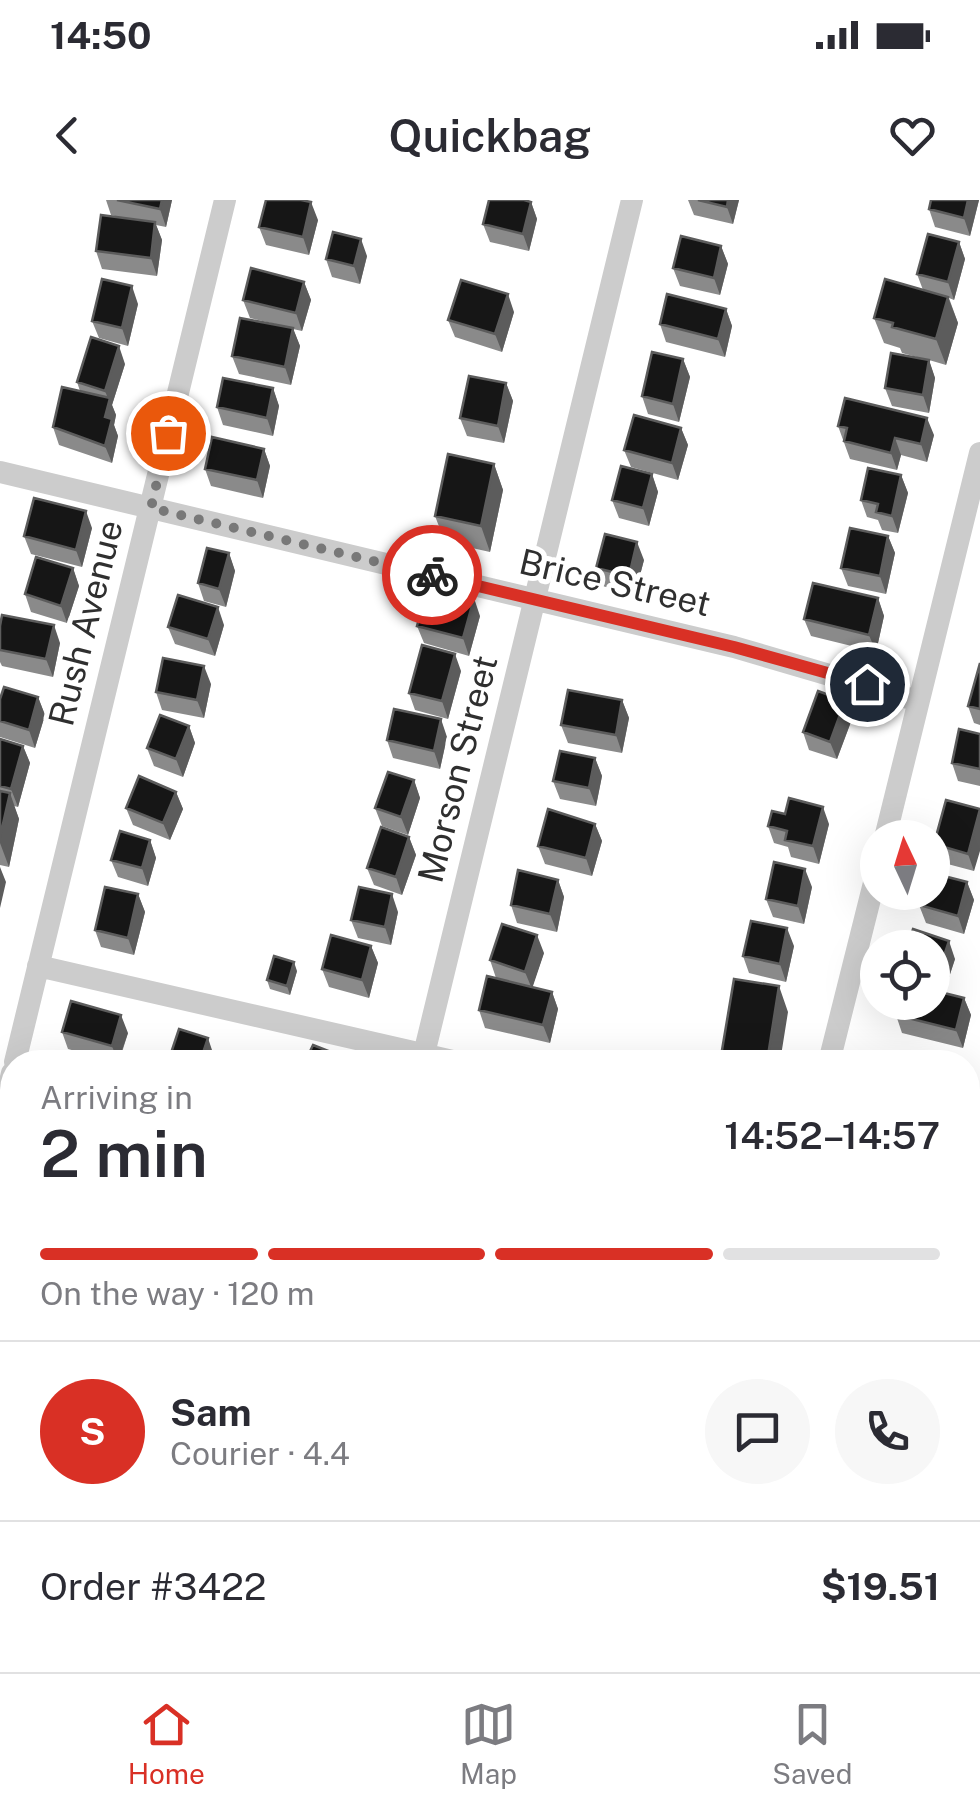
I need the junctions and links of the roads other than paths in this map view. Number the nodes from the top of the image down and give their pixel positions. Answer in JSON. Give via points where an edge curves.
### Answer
{"nodes":[{"id":1,"x":225,"y":200,"type":"edge"},
{"id":2,"x":632,"y":200,"type":"edge"},
{"id":3,"x":980,"y":452,"type":"edge"},
{"id":4,"x":0,"y":472,"type":"edge"},
{"id":5,"x":151,"y":508,"type":"junction"},
{"id":6,"x":535,"y":600,"type":"junction"},
{"id":7,"x":918,"y":702,"type":"junction"},
{"id":8,"x":889,"y":820,"type":"edge"},
{"id":9,"x":867,"y":910,"type":"edge"},
{"id":10,"x":38,"y":966,"type":"junction"},
{"id":11,"x":18,"y":1050,"type":"edge"},
{"id":12,"x":390,"y":1050,"type":"edge"},
{"id":13,"x":425,"y":1050,"type":"edge"},
{"id":14,"x":832,"y":1050,"type":"edge"}],
"edges":[{"from":1,"to":5,"type":"street","name":"Rush Avenue"},
{"from":2,"to":6,"type":"street","name":"Morson Street"},
{"from":3,"to":7,"type":"street"},
{"from":4,"to":5,"type":"street","name":"Brice Street"},
{"from":5,"to":6,"type":"street","name":"Brice Street"},
{"from":5,"to":10,"type":"street","name":"Rush Avenue"},
{"from":6,"to":7,"type":"street","name":"Brice Street","via":[[734,647]]},
{"from":6,"to":13,"type":"street","name":"Morson Street"},
{"from":7,"to":8,"type":"street"},
{"from":9,"to":14,"type":"street"},
{"from":10,"to":11,"type":"street","name":"Rush Avenue"},
{"from":10,"to":12,"type":"street"}]}
